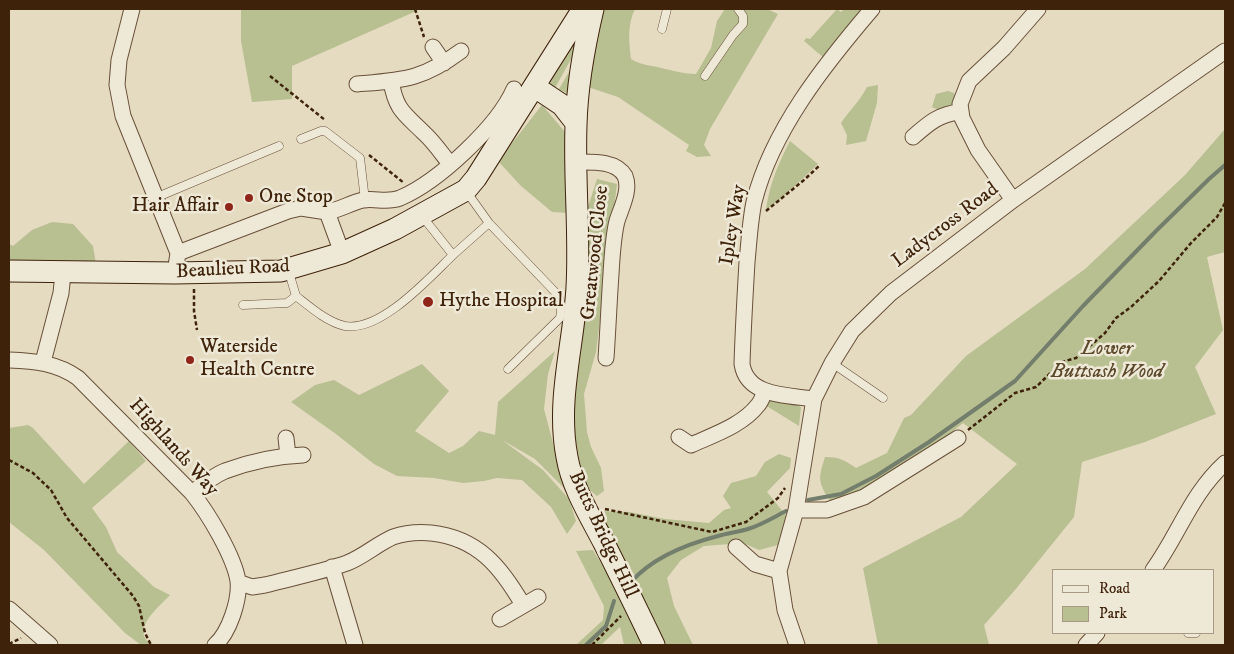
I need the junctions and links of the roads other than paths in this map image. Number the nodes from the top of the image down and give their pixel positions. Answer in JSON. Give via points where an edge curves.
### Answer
{"nodes":[{"id":1,"x":132,"y":9,"type":"edge"},
{"id":2,"x":583,"y":9,"type":"edge"},
{"id":3,"x":593,"y":9,"type":"edge"},
{"id":4,"x":668,"y":9,"type":"edge"},
{"id":5,"x":738,"y":9,"type":"edge"},
{"id":6,"x":872,"y":9,"type":"edge"},
{"id":7,"x":1038,"y":9,"type":"edge"},
{"id":8,"x":662,"y":29,"type":"dead end"},
{"id":9,"x":433,"y":47,"type":"road end"},
{"id":10,"x":461,"y":51,"type":"dead end"},
{"id":11,"x":1225,"y":51,"type":"edge"},
{"id":12,"x":444,"y":63,"type":"junction"},
{"id":13,"x":705,"y":76,"type":"dead end"},
{"id":14,"x":391,"y":81,"type":"junction"},
{"id":15,"x":358,"y":84,"type":"dead end"},
{"id":16,"x":525,"y":88,"type":"junction"},
{"id":17,"x":960,"y":112,"type":"junction"},
{"id":18,"x":576,"y":123,"type":"junction"},
{"id":19,"x":913,"y":137,"type":"dead end"},
{"id":20,"x":301,"y":139,"type":"dead end"},
{"id":21,"x":279,"y":146,"type":"dead end"},
{"id":22,"x":576,"y":162,"type":"junction"},
{"id":23,"x":450,"y":164,"type":"junction"},
{"id":24,"x":466,"y":190,"type":"junction"},
{"id":25,"x":155,"y":198,"type":"junction"},
{"id":26,"x":365,"y":200,"type":"junction"},
{"id":27,"x":1013,"y":200,"type":"junction"},
{"id":28,"x":327,"y":212,"type":"junction"},
{"id":29,"x":420,"y":214,"type":"junction"},
{"id":30,"x":489,"y":223,"type":"junction"},
{"id":31,"x":342,"y":253,"type":"junction"},
{"id":32,"x":453,"y":256,"type":"junction"},
{"id":33,"x":182,"y":266,"type":"junction"},
{"id":34,"x":288,"y":269,"type":"junction"},
{"id":35,"x":9,"y":271,"type":"edge"},
{"id":36,"x":63,"y":273,"type":"junction"},
{"id":37,"x":296,"y":296,"type":"junction"},
{"id":38,"x":243,"y":305,"type":"dead end"},
{"id":39,"x":606,"y":358,"type":"dead end"},
{"id":40,"x":9,"y":360,"type":"edge"},
{"id":41,"x":43,"y":362,"type":"junction"},
{"id":42,"x":832,"y":364,"type":"junction"},
{"id":43,"x":508,"y":369,"type":"dead end"},
{"id":44,"x":765,"y":391,"type":"junction"},
{"id":45,"x":883,"y":398,"type":"dead end"},
{"id":46,"x":814,"y":399,"type":"junction"},
{"id":47,"x":286,"y":438,"type":"dead end"},
{"id":48,"x":958,"y":438,"type":"road end"},
{"id":49,"x":686,"y":446,"type":"dead end"},
{"id":50,"x":1225,"y":462,"type":"edge"},
{"id":51,"x":192,"y":493,"type":"junction"},
{"id":52,"x":796,"y":510,"type":"junction"},
{"id":53,"x":736,"y":547,"type":"dead end"},
{"id":54,"x":332,"y":567,"type":"junction"},
{"id":55,"x":1154,"y":569,"type":"edge"},
{"id":56,"x":779,"y":570,"type":"junction"},
{"id":57,"x":238,"y":582,"type":"junction"},
{"id":58,"x":538,"y":597,"type":"dead end"},
{"id":59,"x":523,"y":604,"type":"junction"},
{"id":60,"x":9,"y":609,"type":"edge"},
{"id":61,"x":500,"y":619,"type":"dead end"},
{"id":62,"x":1096,"y":634,"type":"edge"},
{"id":63,"x":50,"y":645,"type":"edge"},
{"id":64,"x":215,"y":645,"type":"edge"},
{"id":65,"x":355,"y":645,"type":"edge"},
{"id":66,"x":654,"y":645,"type":"edge"},
{"id":67,"x":798,"y":645,"type":"edge"},
{"id":68,"x":1086,"y":645,"type":"edge"}],
"edges":[{"from":1,"to":25,"type":"street","via":[[119,60],[117,84],[123,116]]},
{"from":2,"to":16,"type":"street","name":"Beaulieu Road"},
{"from":3,"to":18,"type":"street","name":"Butts Bridge Hill","via":[[584,51]]},
{"from":4,"to":8,"type":"lane"},
{"from":5,"to":13,"type":"lane","via":[[744,16],[743,24]]},
{"from":6,"to":44,"type":"street","name":"Ipley Way","via":[[837,50],[778,139],[759,186],[750,222],[742,364],[748,381]]},
{"from":7,"to":17,"type":"street","via":[[969,81]]},
{"from":9,"to":12,"type":"street"},
{"from":10,"to":12,"type":"street"},
{"from":11,"to":27,"type":"street","name":"Ladycross Road"},
{"from":12,"to":14,"type":"street","via":[[417,76]]},
{"from":14,"to":15,"type":"street"},
{"from":14,"to":23,"type":"street","via":[[402,113]]},
{"from":16,"to":18,"type":"street","via":[[562,105]]},
{"from":16,"to":23,"type":"street"},
{"from":16,"to":24,"type":"street","name":"Beaulieu Road","via":[[476,178]]},
{"from":17,"to":19,"type":"street","via":[[948,113],[931,122]]},
{"from":17,"to":27,"type":"street","via":[[978,150]]},
{"from":18,"to":22,"type":"street","name":"Butts Bridge Hill"},
{"from":20,"to":26,"type":"lane","via":[[325,131],[358,156]]},
{"from":21,"to":25,"type":"lane"},
{"from":22,"to":39,"type":"street","name":"Greatwood Close","via":[[608,164],[624,176],[626,183],[612,258]]},
{"from":22,"to":66,"type":"street","name":"Butts Bridge Hill","via":[[577,286],[562,424],[567,458],[574,483]]},
{"from":23,"to":26,"type":"street","via":[[400,198],[385,202]]},
{"from":24,"to":29,"type":"street","name":"Beaulieu Road"},
{"from":24,"to":30,"type":"lane"},
{"from":25,"to":33,"type":"street"},
{"from":26,"to":28,"type":"street"},
{"from":27,"to":42,"type":"street","name":"Ladycross Road","via":[[891,293],[852,331]]},
{"from":28,"to":31,"type":"street"},
{"from":28,"to":33,"type":"street","via":[[301,208],[288,211]]},
{"from":29,"to":31,"type":"street","name":"Beaulieu Road"},
{"from":29,"to":32,"type":"lane"},
{"from":30,"to":32,"type":"lane"},
{"from":30,"to":43,"type":"lane","via":[[557,294],[562,306],[560,318]]},
{"from":31,"to":34,"type":"street","name":"Beaulieu Road"},
{"from":32,"to":37,"type":"lane","via":[[402,303],[363,325],[336,322]]},
{"from":33,"to":34,"type":"street","name":"Beaulieu Road"},
{"from":33,"to":36,"type":"street","name":"Beaulieu Road"},
{"from":34,"to":37,"type":"lane"},
{"from":35,"to":36,"type":"street","name":"Beaulieu Road"},
{"from":36,"to":41,"type":"street"},
{"from":37,"to":38,"type":"lane","via":[[287,303]]},
{"from":40,"to":41,"type":"street","name":"Highlands Way"},
{"from":41,"to":51,"type":"street","name":"Highlands Way","via":[[63,368],[85,384]]},
{"from":42,"to":45,"type":"lane"},
{"from":42,"to":46,"type":"street","name":"Ladycross Road"},
{"from":44,"to":46,"type":"street","name":"Ipley Way"},
{"from":44,"to":49,"type":"street","via":[[759,405],[744,418]]},
{"from":46,"to":52,"type":"street","name":"Ladycross Road"},
{"from":47,"to":51,"type":"street","via":[[295,456],[271,458],[224,471]]},
{"from":48,"to":52,"type":"street","via":[[864,497],[827,510]]},
{"from":50,"to":55,"type":"street","via":[[1188,508]]},
{"from":51,"to":57,"type":"street","name":"Highlands Way","via":[[227,552]]},
{"from":52,"to":56,"type":"street","name":"Ladycross Road"},
{"from":53,"to":56,"type":"street","via":[[755,564]]},
{"from":54,"to":57,"type":"street","via":[[259,586]]},
{"from":54,"to":59,"type":"street","via":[[353,560],[396,536],[417,533],[450,536],[470,544],[492,560]]},
{"from":54,"to":65,"type":"street"},
{"from":56,"to":67,"type":"street","via":[[785,610]]},
{"from":57,"to":64,"type":"street","name":"Highlands Way","via":[[232,620]]},
{"from":58,"to":59,"type":"street"},
{"from":59,"to":61,"type":"street"},
{"from":60,"to":63,"type":"street"},
{"from":62,"to":68,"type":"street"}]}
